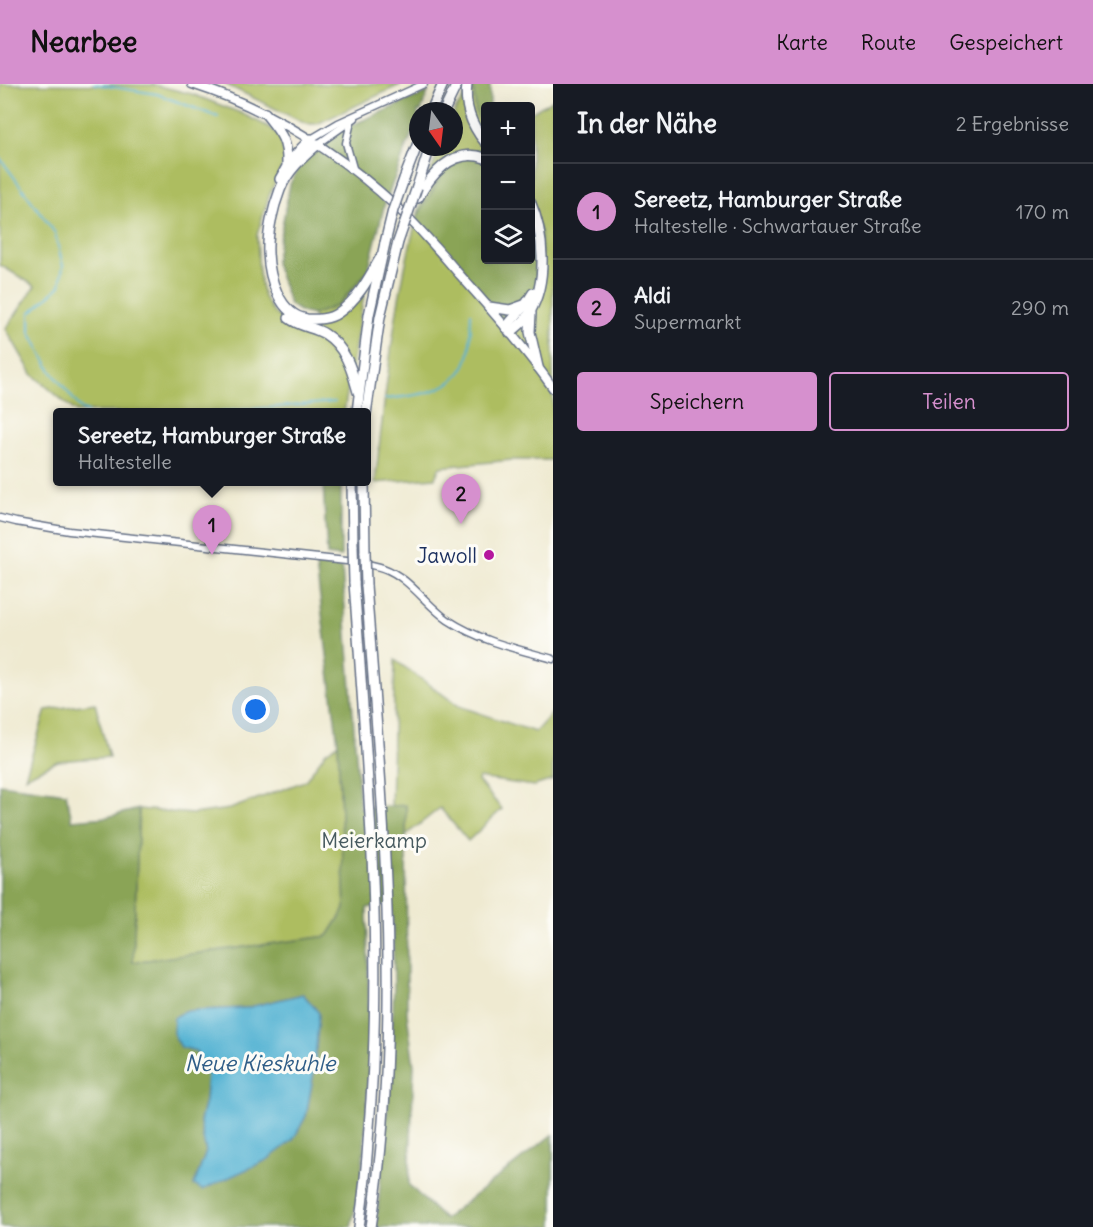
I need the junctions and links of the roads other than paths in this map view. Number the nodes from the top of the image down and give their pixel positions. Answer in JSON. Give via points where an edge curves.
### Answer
{"nodes":[{"id":1,"x":192,"y":84,"type":"edge"},
{"id":2,"x":424,"y":84,"type":"edge"},
{"id":3,"x":443,"y":84,"type":"edge"},
{"id":4,"x":455,"y":88,"type":"edge"},
{"id":5,"x":466,"y":88,"type":"edge"},
{"id":6,"x":434,"y":102,"type":"edge"},
{"id":7,"x":448,"y":102,"type":"edge"},
{"id":8,"x":365,"y":110,"type":"junction"},
{"id":9,"x":265,"y":113,"type":"junction"},
{"id":10,"x":351,"y":122,"type":"junction"},
{"id":11,"x":481,"y":135,"type":"edge"},
{"id":12,"x":314,"y":142,"type":"junction"},
{"id":13,"x":413,"y":156,"type":"edge"},
{"id":14,"x":427,"y":156,"type":"edge"},
{"id":15,"x":481,"y":157,"type":"edge"},
{"id":16,"x":287,"y":165,"type":"junction"},
{"id":17,"x":353,"y":168,"type":"junction"},
{"id":18,"x":534,"y":210,"type":"edge"},
{"id":19,"x":535,"y":226,"type":"edge"},
{"id":20,"x":401,"y":242,"type":"junction"},
{"id":21,"x":382,"y":255,"type":"junction"},
{"id":22,"x":489,"y":307,"type":"junction"},
{"id":23,"x":528,"y":308,"type":"junction"},
{"id":24,"x":508,"y":330,"type":"junction"},
{"id":25,"x":538,"y":367,"type":"junction"},
{"id":26,"x":553,"y":388,"type":"edge"},
{"id":27,"x":358,"y":392,"type":"junction"},
{"id":28,"x":357,"y":408,"type":"edge"},
{"id":29,"x":367,"y":408,"type":"edge"},
{"id":30,"x":352,"y":486,"type":"edge"},
{"id":31,"x":364,"y":486,"type":"edge"},
{"id":32,"x":0,"y":518,"type":"edge"},
{"id":33,"x":553,"y":659,"type":"edge"},
{"id":34,"x":359,"y":1227,"type":"edge"},
{"id":35,"x":371,"y":1227,"type":"edge"}],
"edges":[{"from":1,"to":9,"type":"main road"},
{"from":2,"to":8,"type":"street"},
{"from":3,"to":6,"type":"highway"},
{"from":4,"to":7,"type":"highway"},
{"from":5,"to":11,"type":"highway","via":[[468,111]]},
{"from":8,"to":10,"type":"street"},
{"from":8,"to":12,"type":"street","via":[[338,123]]},
{"from":9,"to":12,"type":"main road"},
{"from":9,"to":16,"type":"highway","via":[[283,137]]},
{"from":10,"to":12,"type":"street"},
{"from":10,"to":17,"type":"street","via":[[346,143]]},
{"from":12,"to":16,"type":"highway","via":[[297,150]]},
{"from":12,"to":17,"type":"main road"},
{"from":12,"to":21,"type":"highway","via":[[280,189],[269,232],[268,254],[274,282],[287,310],[309,319],[337,314],[354,299]]},
{"from":13,"to":21,"type":"highway","bridge":true},
{"from":14,"to":20,"type":"highway","bridge":true},
{"from":15,"to":20,"type":"highway","via":[[456,157],[439,169],[418,198]]},
{"from":16,"to":27,"type":"highway","via":[[263,232],[268,284],[284,314],[326,334],[337,345],[349,362]]},
{"from":17,"to":22,"type":"main road","via":[[399,209]]},
{"from":18,"to":23,"type":"highway","via":[[541,236],[542,260],[538,290]]},
{"from":19,"to":23,"type":"highway","via":[[539,252]]},
{"from":20,"to":29,"type":"highway","via":[[380,317]]},
{"from":21,"to":27,"type":"highway"},
{"from":22,"to":23,"type":"highway"},
{"from":22,"to":24,"type":"main road"},
{"from":23,"to":24,"type":"highway"},
{"from":23,"to":25,"type":"highway"},
{"from":24,"to":25,"type":"main road"},
{"from":25,"to":26,"type":"main road"},
{"from":27,"to":28,"type":"highway"},
{"from":30,"to":34,"type":"highway","bridge":true,"via":[[354,582],[373,856],[376,981],[374,1076]]},
{"from":31,"to":35,"type":"highway","bridge":true,"via":[[388,981],[382,1138]]},
{"from":32,"to":33,"type":"street","via":[[63,531],[385,568],[467,631]]}]}
